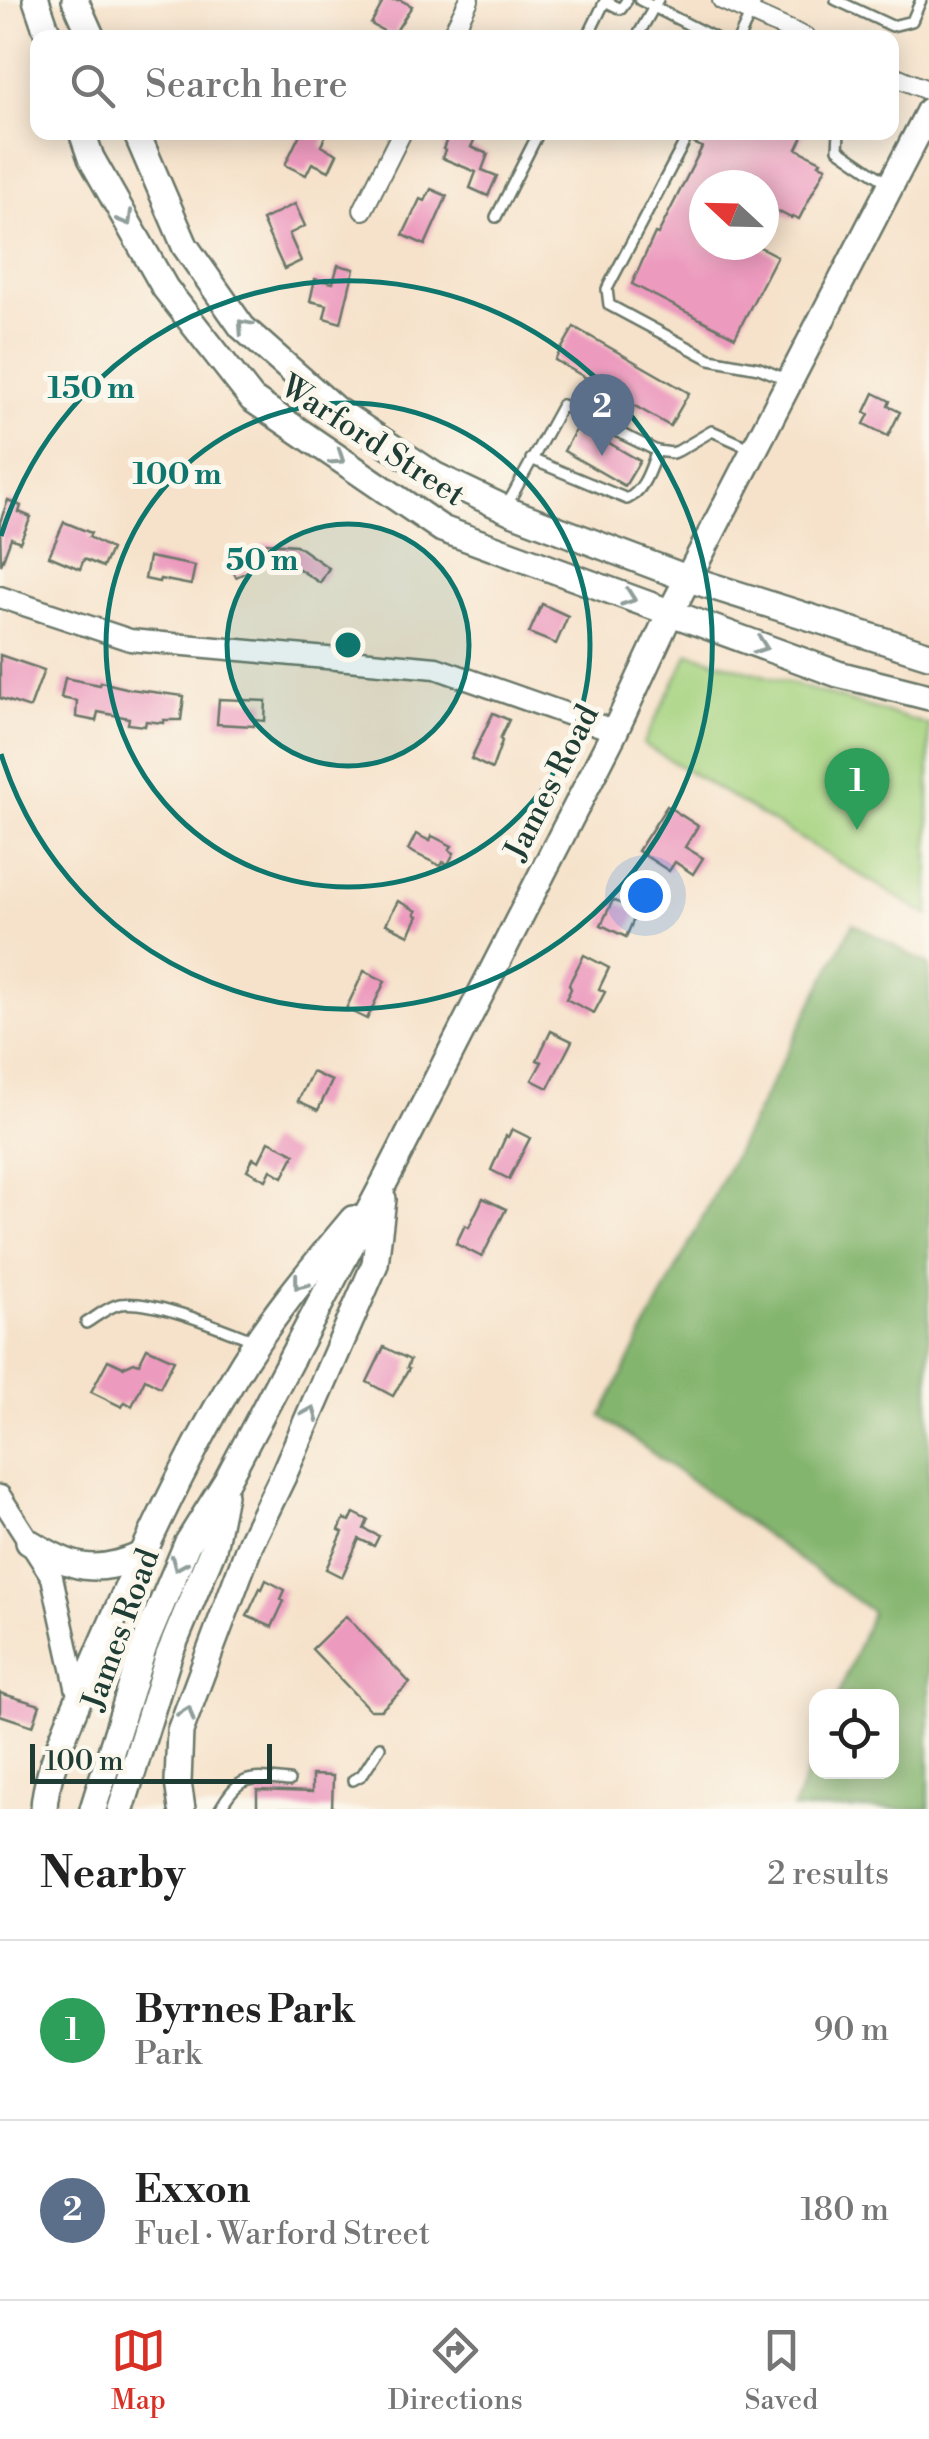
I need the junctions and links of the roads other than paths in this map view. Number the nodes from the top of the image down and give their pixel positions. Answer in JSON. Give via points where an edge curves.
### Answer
{"nodes":[{"id":1,"x":36,"y":0,"type":"edge"},
{"id":2,"x":75,"y":0,"type":"edge"},
{"id":3,"x":469,"y":0,"type":"edge"},
{"id":4,"x":627,"y":0,"type":"edge"},
{"id":5,"x":640,"y":0,"type":"edge"},
{"id":6,"x":722,"y":0,"type":"edge"},
{"id":7,"x":836,"y":0,"type":"edge"},
{"id":8,"x":921,"y":0,"type":"edge"},
{"id":9,"x":656,"y":3,"type":"edge"},
{"id":10,"x":754,"y":7,"type":"edge"},
{"id":11,"x":46,"y":30,"type":"edge"},
{"id":12,"x":88,"y":30,"type":"edge"},
{"id":13,"x":454,"y":30,"type":"edge"},
{"id":14,"x":591,"y":30,"type":"edge"},
{"id":15,"x":642,"y":30,"type":"edge"},
{"id":16,"x":702,"y":30,"type":"edge"},
{"id":17,"x":743,"y":30,"type":"edge"},
{"id":18,"x":793,"y":30,"type":"edge"},
{"id":19,"x":899,"y":78,"type":"edge"},
{"id":20,"x":929,"y":92,"type":"edge"},
{"id":21,"x":929,"y":111,"type":"edge"},
{"id":22,"x":85,"y":140,"type":"edge"},
{"id":23,"x":139,"y":140,"type":"edge"},
{"id":24,"x":398,"y":140,"type":"edge"},
{"id":25,"x":535,"y":140,"type":"edge"},
{"id":26,"x":685,"y":140,"type":"edge"},
{"id":27,"x":839,"y":140,"type":"edge"},
{"id":28,"x":891,"y":186,"type":"junction"},
{"id":29,"x":362,"y":210,"type":"dead end"},
{"id":30,"x":496,"y":217,"type":"dead end"},
{"id":31,"x":790,"y":381,"type":"junction"},
{"id":32,"x":657,"y":450,"type":"junction"},
{"id":33,"x":754,"y":450,"type":"junction"},
{"id":34,"x":531,"y":459,"type":"junction"},
{"id":35,"x":505,"y":509,"type":"junction"},
{"id":36,"x":689,"y":579,"type":"junction"},
{"id":37,"x":0,"y":596,"type":"edge"},
{"id":38,"x":670,"y":614,"type":"junction"},
{"id":39,"x":929,"y":655,"type":"edge"},
{"id":40,"x":929,"y":698,"type":"edge"},
{"id":41,"x":614,"y":731,"type":"junction"},
{"id":42,"x":385,"y":1181,"type":"junction"},
{"id":43,"x":86,"y":1323,"type":"dead end"},
{"id":44,"x":258,"y":1342,"type":"junction"},
{"id":45,"x":227,"y":1480,"type":"junction"},
{"id":46,"x":0,"y":1496,"type":"edge"},
{"id":47,"x":29,"y":1542,"type":"junction"},
{"id":48,"x":144,"y":1554,"type":"junction"},
{"id":49,"x":79,"y":1700,"type":"junction"},
{"id":50,"x":380,"y":1747,"type":"dead end"},
{"id":51,"x":353,"y":1780,"type":"dead end"},
{"id":52,"x":289,"y":1781,"type":"dead end"},
{"id":53,"x":44,"y":1809,"type":"edge"},
{"id":54,"x":93,"y":1809,"type":"edge"},
{"id":55,"x":121,"y":1809,"type":"edge"},
{"id":56,"x":182,"y":1809,"type":"edge"},
{"id":57,"x":220,"y":1809,"type":"edge"}],
"edges":[{"from":1,"to":11,"type":"main road"},
{"from":2,"to":12,"type":"main road"},
{"from":3,"to":13,"type":"street"},
{"from":4,"to":14,"type":"lane","via":[[622,9],[606,1]]},
{"from":5,"to":9,"type":"lane"},
{"from":6,"to":10,"type":"street"},
{"from":7,"to":8,"type":"lane","via":[[892,26],[912,21]]},
{"from":9,"to":15,"type":"lane"},
{"from":9,"to":16,"type":"lane"},
{"from":10,"to":17,"type":"lane"},
{"from":10,"to":18,"type":"street"},
{"from":19,"to":20,"type":"street"},
{"from":21,"to":28,"type":"main road","name":"James Road"},
{"from":22,"to":38,"type":"main road","name":"Warford Street","one_way":true,"via":[[166,288],[252,399],[442,529]]},
{"from":35,"to":23,"type":"main road","name":"Warford Street","one_way":true,"via":[[434,475],[336,410],[242,327],[185,246]]},
{"from":24,"to":29,"type":"street"},
{"from":25,"to":30,"type":"lane"},
{"from":26,"to":31,"type":"lane","via":[[608,289],[609,305],[710,359]]},
{"from":27,"to":28,"type":"lane","via":[[838,149]]},
{"from":28,"to":31,"type":"main road","name":"James Road"},
{"from":31,"to":33,"type":"main road","name":"James Road"},
{"from":32,"to":33,"type":"lane","via":[[678,451],[712,430]]},
{"from":32,"to":34,"type":"lane","via":[[644,483],[627,498]]},
{"from":32,"to":34,"type":"lane","via":[[562,406]]},
{"from":33,"to":36,"type":"main road","name":"James Road"},
{"from":34,"to":35,"type":"lane"},
{"from":35,"to":36,"type":"main road","name":"Warford Street"},
{"from":36,"to":38,"type":"main road","name":"James Road"},
{"from":36,"to":39,"type":"main road","name":"Warford Street"},
{"from":37,"to":41,"type":"street","via":[[130,640],[436,668]]},
{"from":38,"to":40,"type":"main road","name":"Warford Street","one_way":true,"via":[[838,674]]},
{"from":38,"to":41,"type":"main road","name":"James Road"},
{"from":41,"to":42,"type":"main road","name":"James Road"},
{"from":42,"to":44,"type":"main road","one_way":true},
{"from":42,"to":45,"type":"main road","name":"James Road"},
{"from":56,"to":42,"type":"main road","one_way":true,"via":[[180,1731],[251,1542],[375,1264]]},
{"from":43,"to":44,"type":"lane","via":[[118,1304],[148,1306]]},
{"from":44,"to":48,"type":"main road","via":[[192,1453]]},
{"from":45,"to":54,"type":"main road","name":"James Road","one_way":true,"via":[[187,1544],[144,1646]]},
{"from":45,"to":55,"type":"main road","name":"James Road","via":[[213,1549],[169,1655]]},
{"from":46,"to":47,"type":"street"},
{"from":47,"to":48,"type":"main road","via":[[86,1567],[117,1566]]},
{"from":47,"to":49,"type":"street","via":[[52,1577]]},
{"from":48,"to":49,"type":"main road"},
{"from":49,"to":53,"type":"main road","via":[[48,1780]]},
{"from":50,"to":51,"type":"lane"},
{"from":52,"to":57,"type":"lane","via":[[240,1782]]}]}
